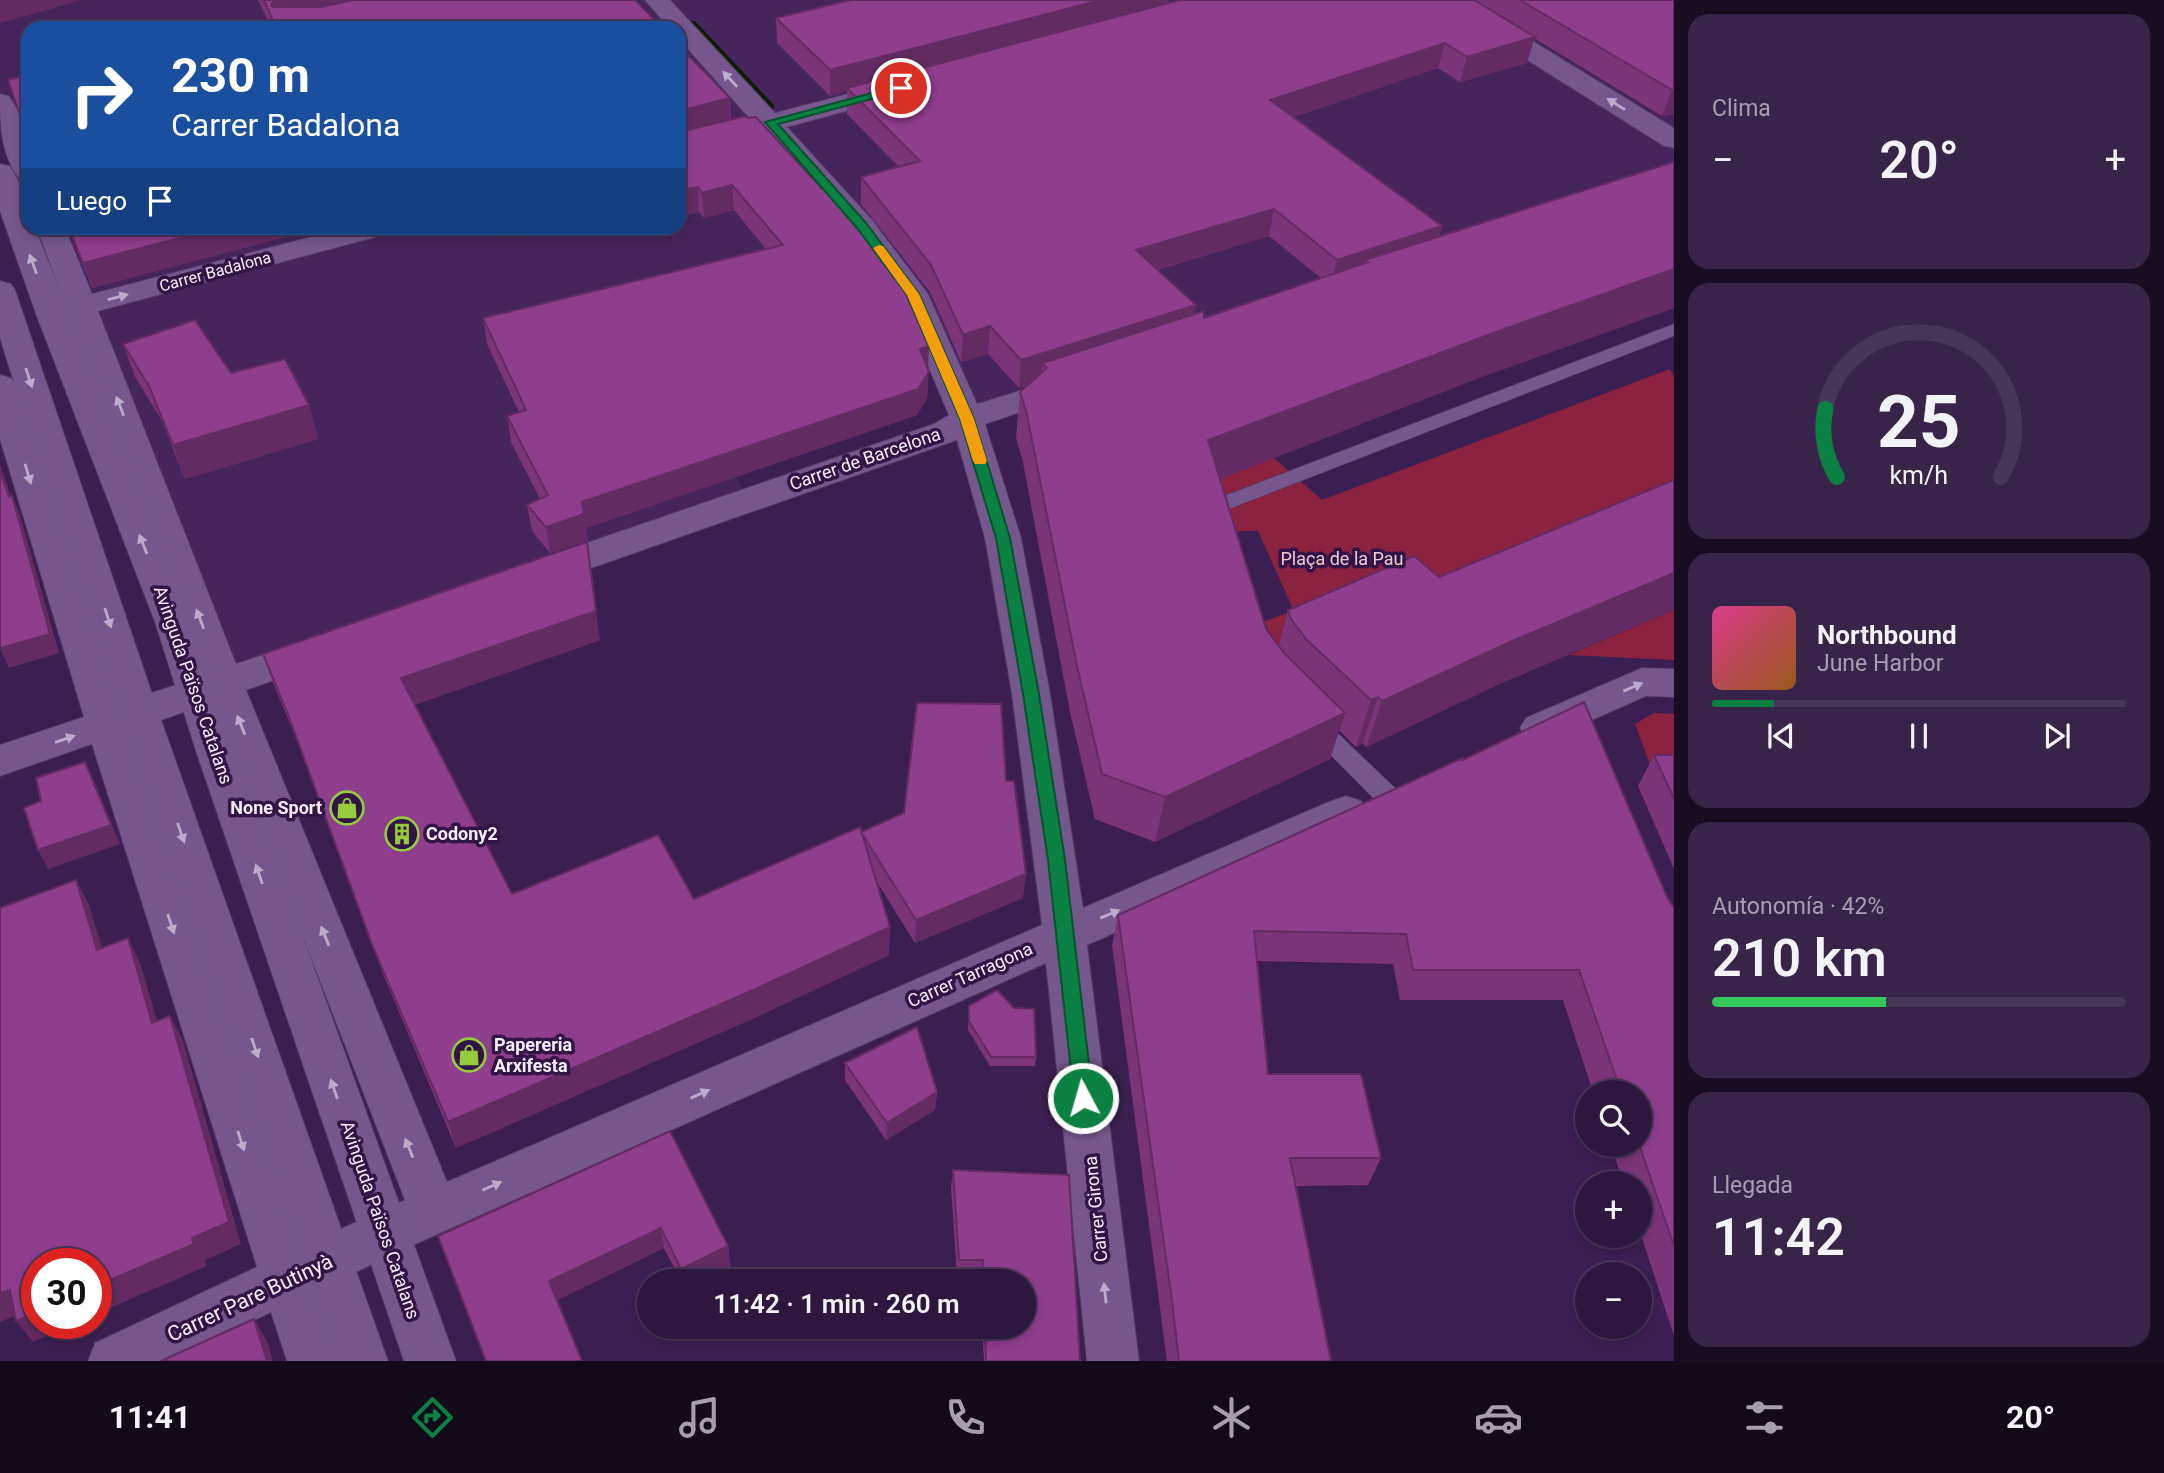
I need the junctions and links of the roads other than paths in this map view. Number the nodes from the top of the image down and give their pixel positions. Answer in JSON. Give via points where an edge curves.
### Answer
{"nodes":[{"id":1,"x":657,"y":0,"type":"edge"},
{"id":2,"x":1449,"y":0,"type":"edge"},
{"id":3,"x":677,"y":21,"type":"edge"},
{"id":4,"x":686,"y":31,"type":"edge"},
{"id":5,"x":919,"y":83,"type":"edge"},
{"id":6,"x":0,"y":102,"type":"edge"},
{"id":7,"x":771,"y":122,"type":"junction"},
{"id":8,"x":1674,"y":139,"type":"edge"},
{"id":9,"x":686,"y":145,"type":"edge"},
{"id":10,"x":21,"y":154,"type":"edge"},
{"id":11,"x":0,"y":172,"type":"edge"},
{"id":12,"x":21,"y":216,"type":"edge"},
{"id":13,"x":30,"y":235,"type":"edge"},
{"id":14,"x":52,"y":235,"type":"edge"},
{"id":15,"x":351,"y":235,"type":"edge"},
{"id":16,"x":67,"y":311,"type":"junction"},
{"id":17,"x":4,"y":313,"type":"edge"},
{"id":18,"x":1674,"y":330,"type":"edge"},
{"id":19,"x":1100,"y":375,"type":"edge"},
{"id":20,"x":0,"y":385,"type":"edge"},
{"id":21,"x":967,"y":419,"type":"junction"},
{"id":22,"x":1230,"y":545,"type":"edge"},
{"id":23,"x":515,"y":581,"type":"edge"},
{"id":24,"x":347,"y":640,"type":"edge"},
{"id":25,"x":1674,"y":683,"type":"edge"},
{"id":26,"x":210,"y":688,"type":"junction"},
{"id":27,"x":1302,"y":712,"type":"edge"},
{"id":28,"x":122,"y":719,"type":"junction"},
{"id":29,"x":1509,"y":741,"type":"edge"},
{"id":30,"x":0,"y":761,"type":"edge"},
{"id":31,"x":1405,"y":787,"type":"joint"},
{"id":32,"x":1065,"y":934,"type":"junction"},
{"id":33,"x":434,"y":1211,"type":"junction"},
{"id":34,"x":384,"y":1233,"type":"junction"},
{"id":35,"x":307,"y":1270,"type":"junction"},
{"id":36,"x":114,"y":1361,"type":"edge"},
{"id":37,"x":313,"y":1361,"type":"edge"},
{"id":38,"x":362,"y":1361,"type":"edge"},
{"id":39,"x":430,"y":1361,"type":"edge"},
{"id":40,"x":1113,"y":1361,"type":"edge"}],
"edges":[{"from":3,"to":1,"type":"street","name":"Carrer Girona","one_way":true},
{"from":8,"to":2,"type":"street","one_way":true},
{"from":7,"to":4,"type":"street","name":"Carrer Girona","one_way":true},
{"from":5,"to":7,"type":"street"},
{"from":6,"to":10,"type":"street"},
{"from":7,"to":9,"type":"street"},
{"from":7,"to":21,"type":"street","name":"Carrer Girona","via":[[862,226],[913,294]]},
{"from":12,"to":11,"type":"street","name":"Avinguda Països Catalans","one_way":true},
{"from":16,"to":13,"type":"street","name":"Avinguda Països Catalans","one_way":true},
{"from":14,"to":16,"type":"street","name":"Avinguda Països Catalans"},
{"from":16,"to":15,"type":"street","name":"Carrer Badalona","one_way":true},
{"from":16,"to":17,"type":"street","name":"Carrer Badalona"},
{"from":26,"to":16,"type":"street","name":"Avinguda Països Catalans","one_way":true,"via":[[174,622]]},
{"from":17,"to":28,"type":"street","one_way":true},
{"from":18,"to":22,"type":"lane","via":[[1218,506]]},
{"from":19,"to":21,"type":"street","name":"Carrer de Barcelona"},
{"from":20,"to":28,"type":"street","one_way":true},
{"from":21,"to":23,"type":"street","name":"Carrer de Barcelona","via":[[946,432]]},
{"from":21,"to":32,"type":"street","name":"Carrer Girona","via":[[1003,538],[1031,694]]},
{"from":24,"to":26,"type":"street"},
{"from":29,"to":25,"type":"street","one_way":true,"via":[[1590,729],[1642,682]]},
{"from":26,"to":28,"type":"street"},
{"from":33,"to":26,"type":"street","name":"Avinguda Països Catalans","one_way":true},
{"from":34,"to":26,"type":"street","name":"Avinguda Països Catalans","one_way":true},
{"from":27,"to":31,"type":"lane"},
{"from":30,"to":28,"type":"street","one_way":true},
{"from":28,"to":35,"type":"street","one_way":true},
{"from":32,"to":31,"type":"street","name":"Carrer Tarragona","one_way":true},
{"from":33,"to":32,"type":"street","name":"Carrer Tarragona","one_way":true},
{"from":40,"to":32,"type":"street","name":"Carrer Girona","one_way":true},
{"from":33,"to":34,"type":"street","name":"Carrer Tarragona"},
{"from":34,"to":35,"type":"street","name":"Carrer Pare Butinyà"},
{"from":34,"to":39,"type":"street","name":"Avinguda Països Catalans"},
{"from":35,"to":36,"type":"street","name":"Carrer Pare Butinyà"},
{"from":35,"to":37,"type":"street"},
{"from":35,"to":38,"type":"street"}]}
